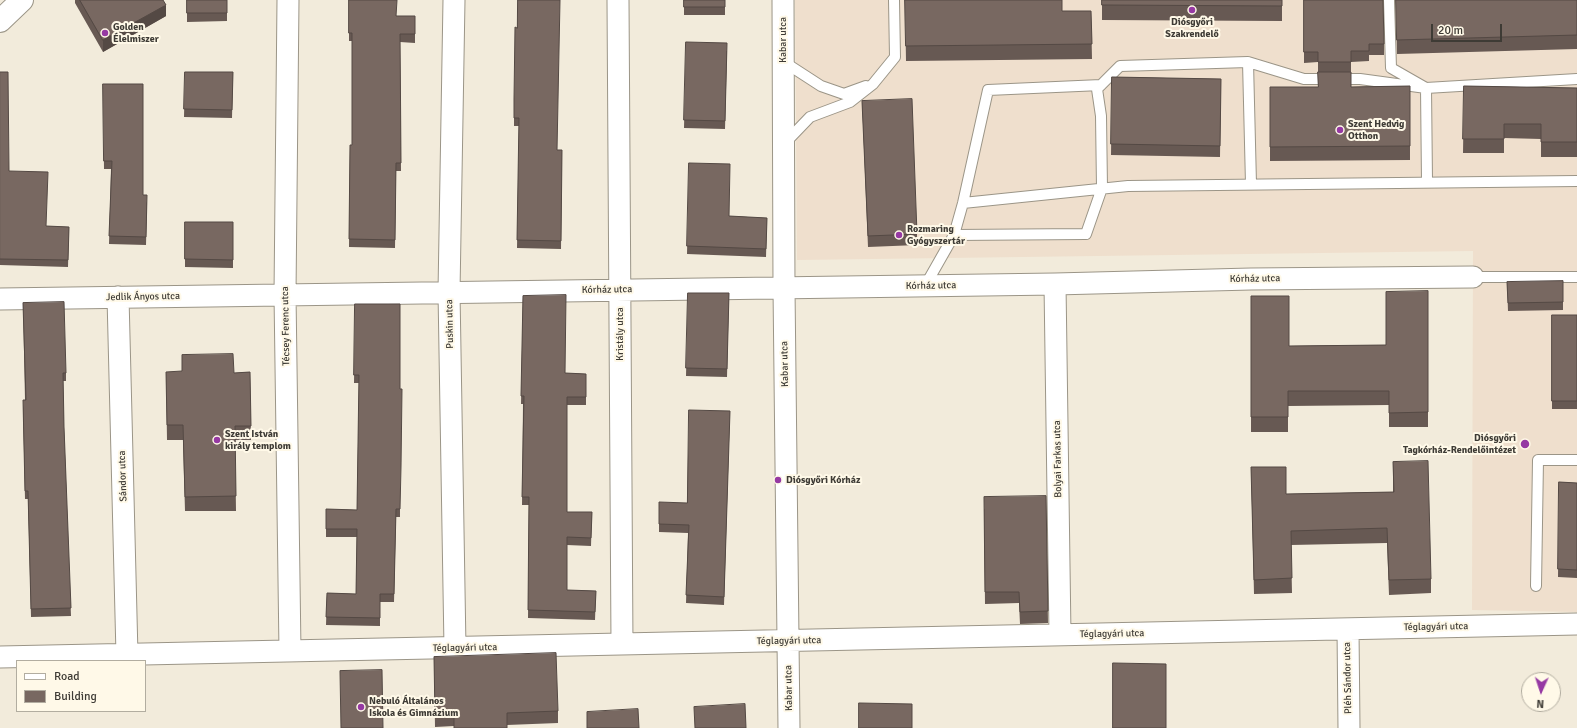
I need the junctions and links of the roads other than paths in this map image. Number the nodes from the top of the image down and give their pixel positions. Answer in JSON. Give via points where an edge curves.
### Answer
{"nodes":[{"id":1,"x":22,"y":0,"type":"edge"},
{"id":2,"x":288,"y":0,"type":"edge"},
{"id":3,"x":454,"y":0,"type":"edge"},
{"id":4,"x":618,"y":0,"type":"edge"},
{"id":5,"x":783,"y":0,"type":"edge"},
{"id":6,"x":894,"y":0,"type":"edge"},
{"id":7,"x":1390,"y":0,"type":"edge"},
{"id":8,"x":0,"y":22,"type":"edge"},
{"id":9,"x":784,"y":62,"type":"junction"},
{"id":10,"x":1248,"y":62,"type":"junction"},
{"id":11,"x":1577,"y":79,"type":"edge"},
{"id":12,"x":873,"y":84,"type":"junction"},
{"id":13,"x":1101,"y":85,"type":"junction"},
{"id":14,"x":1426,"y":88,"type":"junction"},
{"id":15,"x":784,"y":144,"type":"junction"},
{"id":16,"x":1427,"y":181,"type":"junction"},
{"id":17,"x":1577,"y":181,"type":"edge"},
{"id":18,"x":1251,"y":184,"type":"junction"},
{"id":19,"x":1102,"y":188,"type":"junction"},
{"id":20,"x":963,"y":203,"type":"junction"},
{"id":21,"x":954,"y":234,"type":"junction"},
{"id":22,"x":1577,"y":276,"type":"edge"},
{"id":23,"x":1473,"y":277,"type":"joint"},
{"id":24,"x":1056,"y":284,"type":"junction"},
{"id":25,"x":925,"y":286,"type":"junction"},
{"id":26,"x":784,"y":288,"type":"junction"},
{"id":27,"x":619,"y":290,"type":"junction"},
{"id":28,"x":449,"y":292,"type":"junction"},
{"id":29,"x":286,"y":294,"type":"junction"},
{"id":30,"x":118,"y":297,"type":"junction"},
{"id":31,"x":0,"y":299,"type":"edge"},
{"id":32,"x":1577,"y":460,"type":"edge"},
{"id":33,"x":1536,"y":586,"type":"dead end"},
{"id":34,"x":1577,"y":624,"type":"edge"},
{"id":35,"x":1348,"y":629,"type":"junction"},
{"id":36,"x":1060,"y":635,"type":"junction"},
{"id":37,"x":788,"y":641,"type":"junction"},
{"id":38,"x":622,"y":644,"type":"junction"},
{"id":39,"x":455,"y":648,"type":"junction"},
{"id":40,"x":290,"y":651,"type":"junction"},
{"id":41,"x":128,"y":655,"type":"junction"},
{"id":42,"x":0,"y":657,"type":"edge"},
{"id":43,"x":789,"y":728,"type":"edge"},
{"id":44,"x":1349,"y":728,"type":"edge"}],
"edges":[{"from":1,"to":8,"type":"street"},
{"from":2,"to":29,"type":"street","name":"Técsey Ferenc utca"},
{"from":3,"to":28,"type":"street","name":"Puskin utca"},
{"from":4,"to":27,"type":"street","name":"Kristály utca"},
{"from":5,"to":9,"type":"street","name":"Kabar utca"},
{"from":6,"to":12,"type":"lane","via":[[895,57]]},
{"from":7,"to":14,"type":"lane","via":[[1391,68]]},
{"from":9,"to":12,"type":"lane","via":[[821,86],[844,94]]},
{"from":9,"to":15,"type":"street","name":"Kabar utca"},
{"from":10,"to":13,"type":"lane","via":[[1120,66]]},
{"from":10,"to":14,"type":"lane","via":[[1304,79],[1360,79]]},
{"from":10,"to":18,"type":"lane"},
{"from":11,"to":14,"type":"lane"},
{"from":12,"to":15,"type":"lane","via":[[850,102],[810,117]]},
{"from":13,"to":19,"type":"lane","via":[[1098,89]]},
{"from":13,"to":20,"type":"lane","via":[[988,90]]},
{"from":14,"to":16,"type":"lane"},
{"from":15,"to":26,"type":"street","name":"Kabar utca"},
{"from":16,"to":17,"type":"lane"},
{"from":16,"to":18,"type":"lane"},
{"from":18,"to":19,"type":"lane"},
{"from":19,"to":20,"type":"lane"},
{"from":19,"to":21,"type":"lane","via":[[1086,234]]},
{"from":20,"to":21,"type":"lane"},
{"from":21,"to":25,"type":"lane"},
{"from":22,"to":23,"type":"lane","name":"Kórház utca"},
{"from":23,"to":24,"type":"street","name":"Kórház utca"},
{"from":24,"to":25,"type":"street","name":"Kórház utca"},
{"from":24,"to":36,"type":"street","name":"Bolyai Farkas utca"},
{"from":25,"to":26,"type":"street","name":"Kórház utca"},
{"from":26,"to":27,"type":"street","name":"Kórház utca"},
{"from":26,"to":37,"type":"street","name":"Kabar utca"},
{"from":27,"to":28,"type":"street","name":"Kórház utca"},
{"from":27,"to":38,"type":"street","name":"Kristály utca"},
{"from":28,"to":29,"type":"street","name":"Kórház utca"},
{"from":28,"to":39,"type":"street","name":"Puskin utca"},
{"from":29,"to":30,"type":"street","name":"Jedlik Ányos utca"},
{"from":29,"to":40,"type":"street","name":"Técsey Ferenc utca"},
{"from":30,"to":31,"type":"street","name":"Jedlik Ányos utca"},
{"from":30,"to":41,"type":"street","name":"Sándor utca"},
{"from":32,"to":33,"type":"lane","via":[[1538,460]]},
{"from":34,"to":35,"type":"street","name":"Téglagyári utca"},
{"from":35,"to":36,"type":"street","name":"Téglagyári utca"},
{"from":35,"to":44,"type":"street","name":"Pléh Sándor utca"},
{"from":36,"to":37,"type":"street","name":"Téglagyári utca"},
{"from":37,"to":38,"type":"street","name":"Téglagyári utca"},
{"from":37,"to":43,"type":"street","name":"Kabar utca"},
{"from":38,"to":39,"type":"street","name":"Téglagyári utca"},
{"from":39,"to":40,"type":"street","name":"Téglagyári utca"},
{"from":40,"to":41,"type":"street","name":"Téglagyári utca"},
{"from":41,"to":42,"type":"street","name":"Téglagyári utca"}]}
